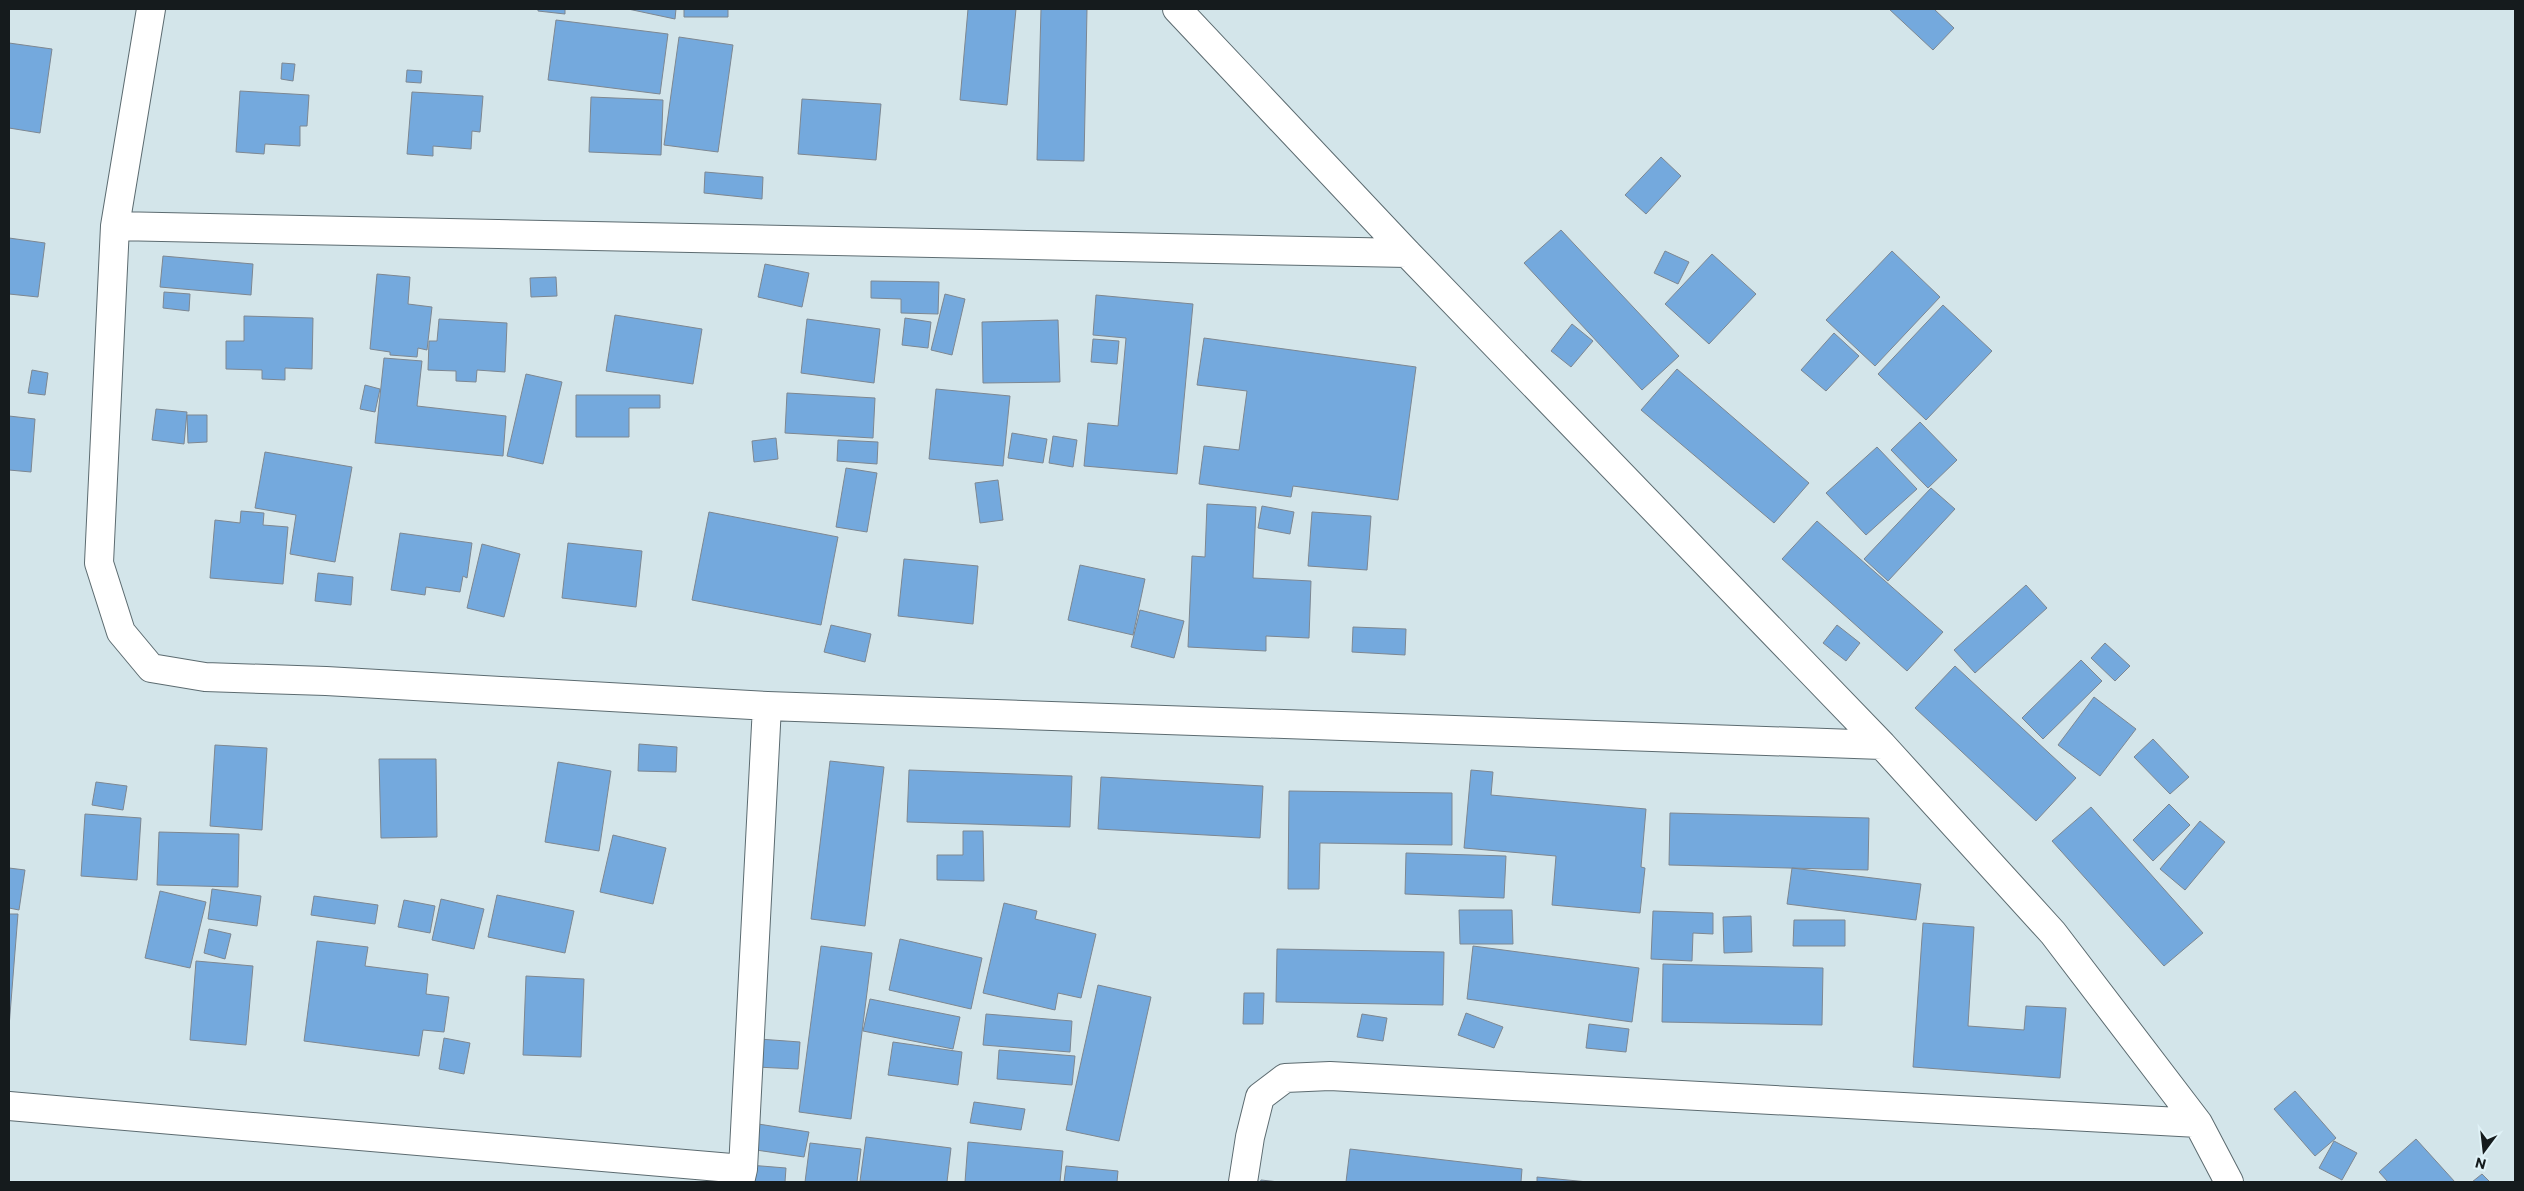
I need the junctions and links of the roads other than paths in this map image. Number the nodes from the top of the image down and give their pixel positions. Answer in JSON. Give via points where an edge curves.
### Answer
{"nodes":[{"id":1,"x":151,"y":9,"type":"edge"},
{"id":2,"x":1176,"y":9,"type":"edge"},
{"id":3,"x":116,"y":226,"type":"junction"},
{"id":4,"x":1407,"y":254,"type":"junction"},
{"id":5,"x":767,"y":706,"type":"junction"},
{"id":6,"x":1882,"y":745,"type":"junction"},
{"id":7,"x":9,"y":1106,"type":"edge"},
{"id":8,"x":2198,"y":1123,"type":"junction"},
{"id":9,"x":742,"y":1176,"type":"edge"},
{"id":10,"x":1243,"y":1182,"type":"edge"},
{"id":11,"x":2229,"y":1182,"type":"edge"}],
"edges":[{"from":1,"to":3,"type":"street"},
{"from":2,"to":4,"type":"street"},
{"from":3,"to":4,"type":"street"},
{"from":3,"to":5,"type":"street","via":[[99,563],[121,632],[151,668],[204,677],[326,680]]},
{"from":4,"to":6,"type":"street"},
{"from":5,"to":6,"type":"street"},
{"from":5,"to":9,"type":"street"},
{"from":6,"to":8,"type":"street","via":[[2053,934]]},
{"from":7,"to":9,"type":"street"},
{"from":8,"to":10,"type":"street","via":[[1330,1076],[1286,1078],[1260,1097]]},
{"from":8,"to":11,"type":"street"}]}
